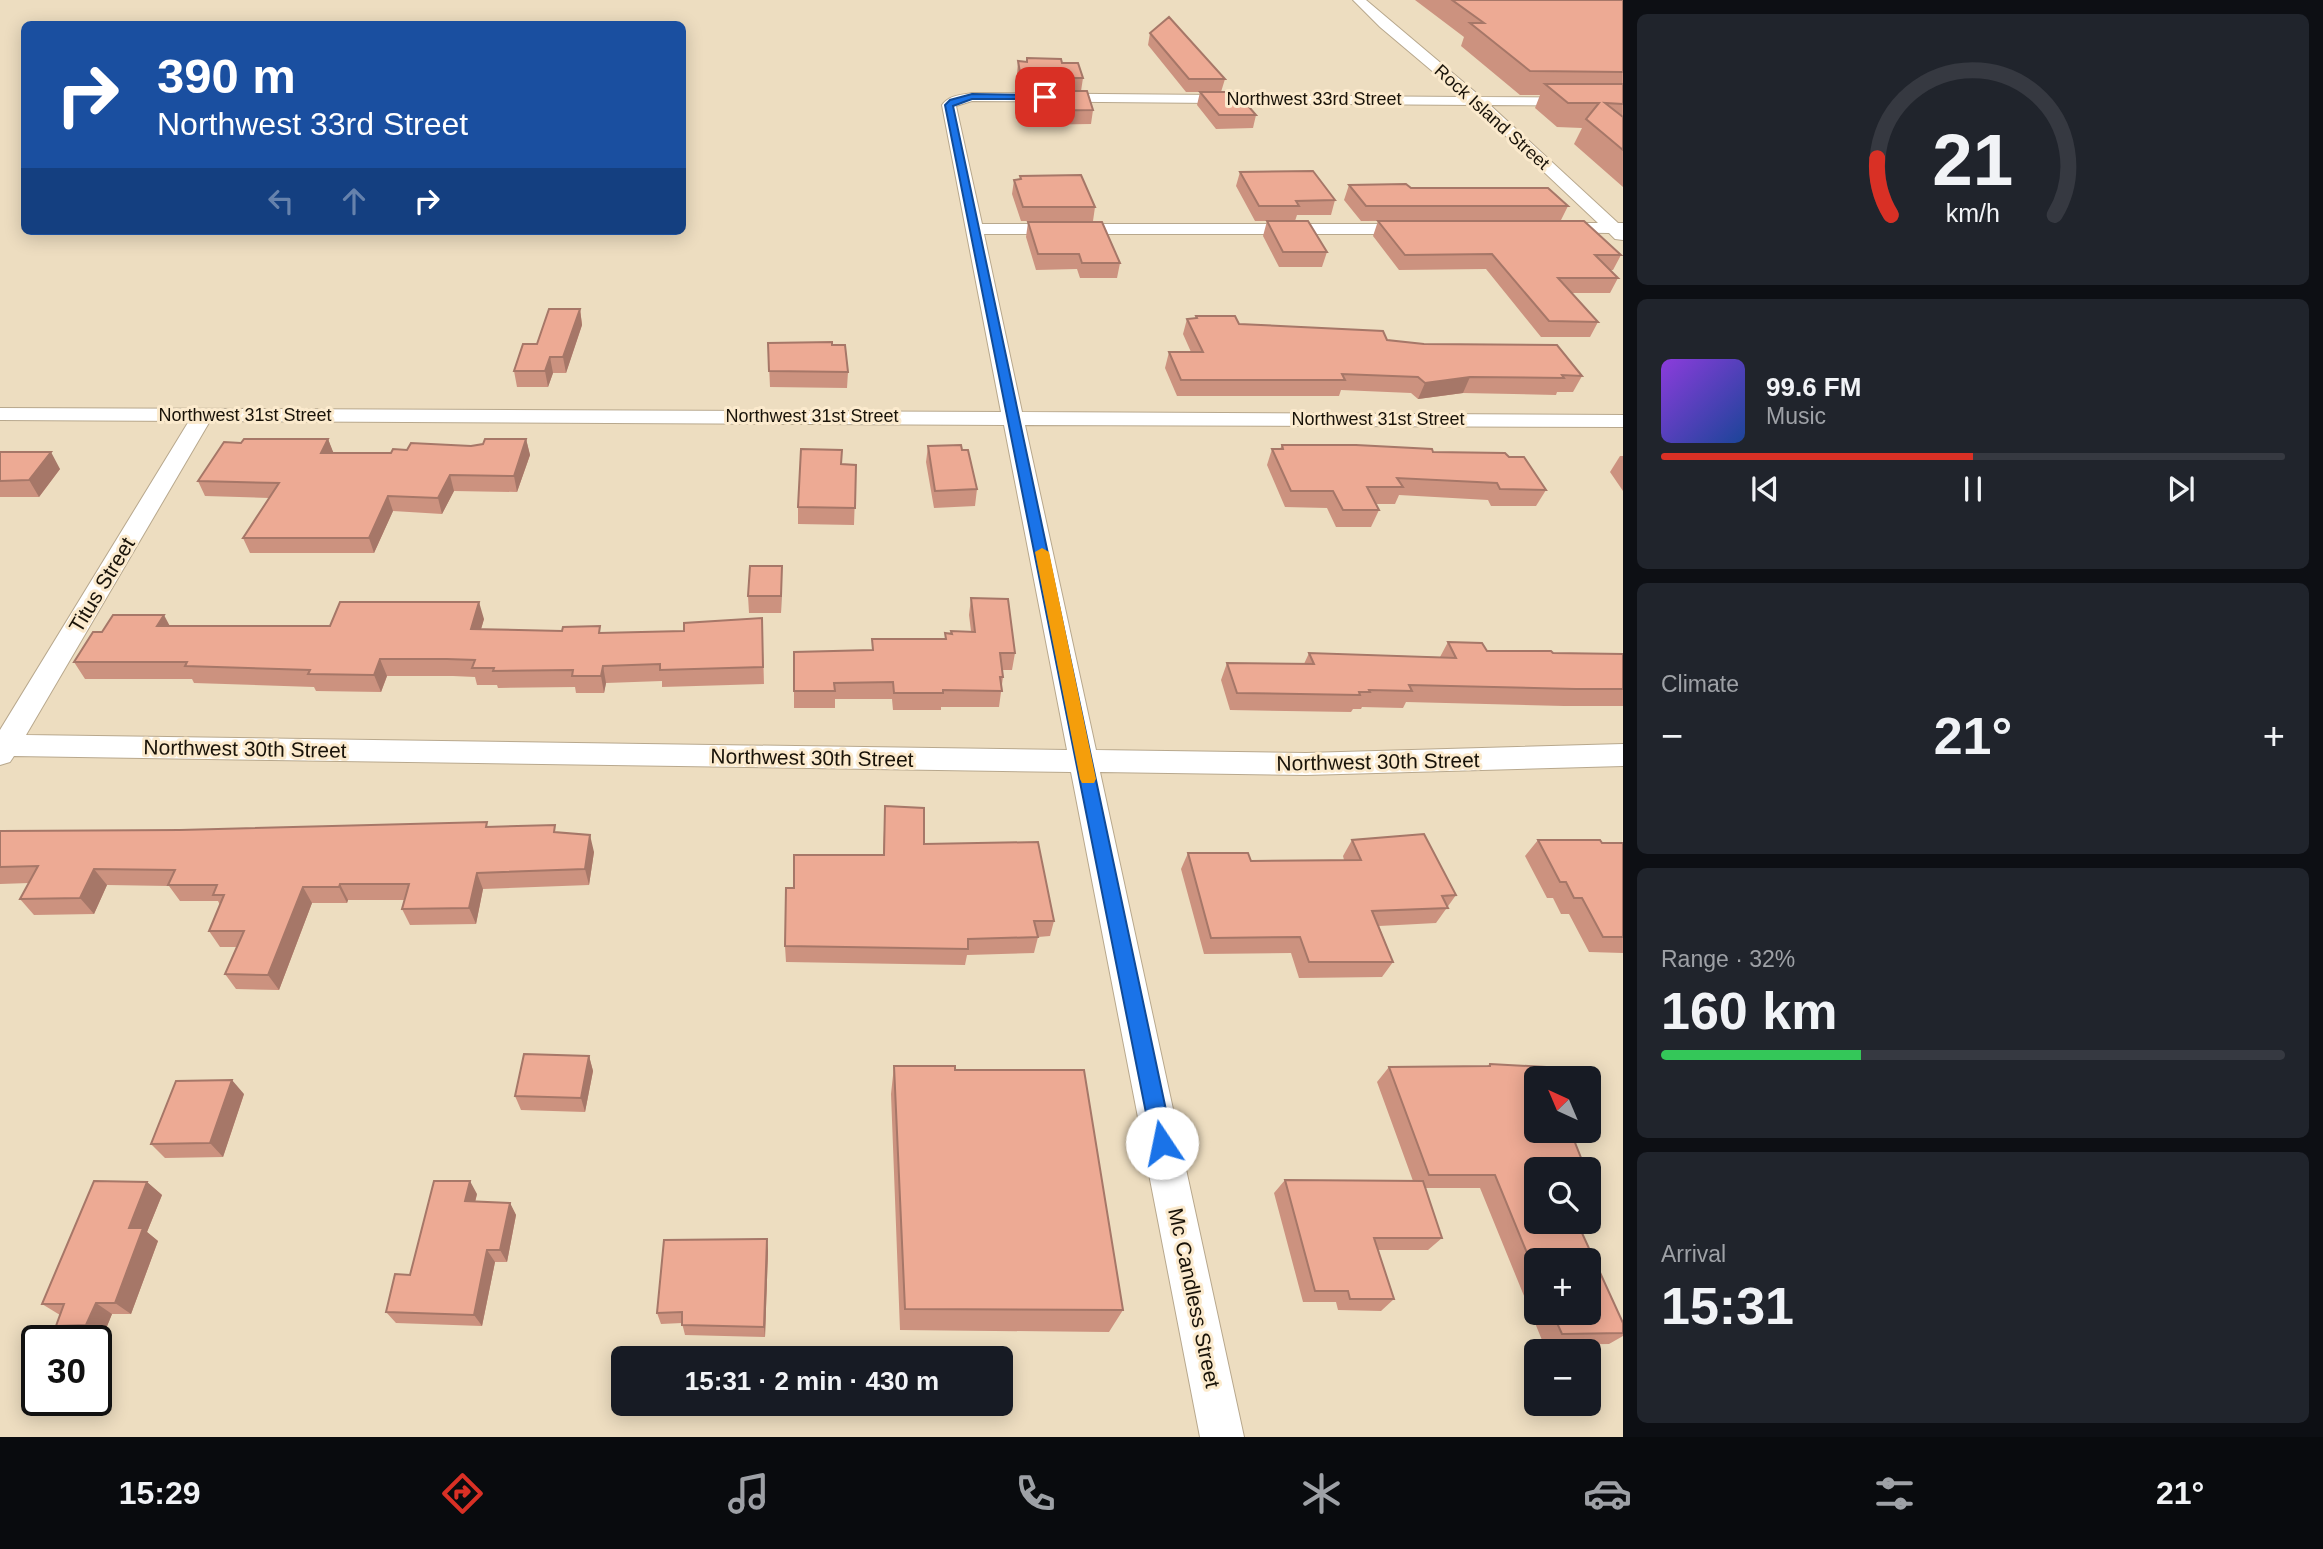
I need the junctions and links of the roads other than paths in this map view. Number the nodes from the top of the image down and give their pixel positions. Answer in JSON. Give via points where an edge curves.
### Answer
{"nodes":[{"id":1,"x":1359,"y":0,"type":"edge"},
{"id":2,"x":963,"y":98,"type":"joint"},
{"id":3,"x":1476,"y":100,"type":"junction"},
{"id":4,"x":1623,"y":102,"type":"edge"},
{"id":5,"x":1534,"y":228,"type":"edge"},
{"id":6,"x":976,"y":229,"type":"junction"},
{"id":7,"x":1427,"y":229,"type":"edge"},
{"id":8,"x":1620,"y":231,"type":"edge"},
{"id":9,"x":0,"y":414,"type":"edge"},
{"id":10,"x":204,"y":415,"type":"junction"},
{"id":11,"x":1014,"y":417,"type":"junction"},
{"id":12,"x":1623,"y":421,"type":"edge"},
{"id":13,"x":2,"y":748,"type":"edge"},
{"id":14,"x":1623,"y":755,"type":"edge"},
{"id":15,"x":1084,"y":762,"type":"junction"},
{"id":16,"x":1223,"y":1437,"type":"edge"}],
"edges":[{"from":1,"to":3,"type":"street","name":"Rock Island Street"},
{"from":2,"to":3,"type":"street","name":"Northwest 33rd Street"},
{"from":2,"to":6,"type":"street","name":"Mc Candless Street","via":[[949,105]]},
{"from":3,"to":4,"type":"street","name":"Northwest 33rd Street"},
{"from":3,"to":8,"type":"street","name":"Rock Island Street"},
{"from":5,"to":8,"type":"street"},
{"from":6,"to":7,"type":"street"},
{"from":6,"to":11,"type":"street","name":"Mc Candless Street"},
{"from":9,"to":10,"type":"street","name":"Northwest 31st Street"},
{"from":10,"to":11,"type":"street","name":"Northwest 31st Street"},
{"from":10,"to":13,"type":"street","name":"Titus Street"},
{"from":11,"to":12,"type":"street","name":"Northwest 31st Street"},
{"from":11,"to":15,"type":"street","name":"Mc Candless Street"},
{"from":13,"to":15,"type":"street","name":"Northwest 30th Street"},
{"from":14,"to":15,"type":"street","name":"Northwest 30th Street","via":[[1306,764]]},
{"from":15,"to":16,"type":"street","name":"Mc Candless Street"}]}
